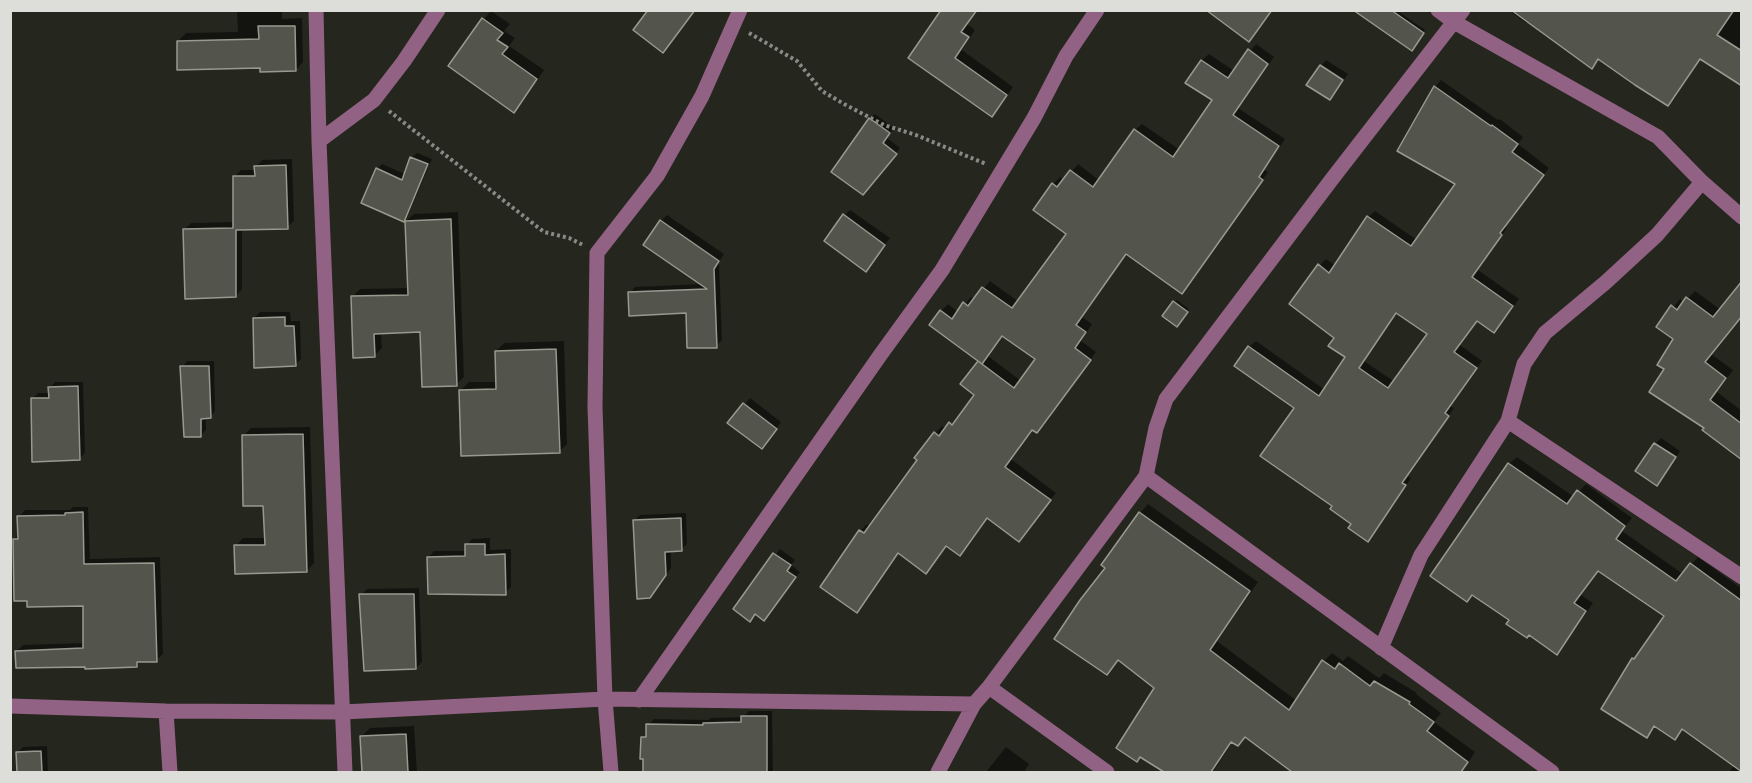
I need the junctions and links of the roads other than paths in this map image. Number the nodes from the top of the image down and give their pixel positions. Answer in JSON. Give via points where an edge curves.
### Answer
{"nodes":[{"id":1,"x":316,"y":10,"type":"edge"},
{"id":2,"x":438,"y":10,"type":"edge"},
{"id":3,"x":1096,"y":10,"type":"edge"},
{"id":4,"x":1438,"y":10,"type":"edge"},
{"id":5,"x":1458,"y":16,"type":"edge"},
{"id":6,"x":737,"y":17,"type":"edge"},
{"id":7,"x":319,"y":141,"type":"junction"},
{"id":8,"x":1702,"y":182,"type":"junction"},
{"id":9,"x":1742,"y":217,"type":"edge"},
{"id":10,"x":1508,"y":421,"type":"junction"},
{"id":11,"x":1146,"y":476,"type":"junction"},
{"id":12,"x":1742,"y":577,"type":"edge"},
{"id":13,"x":1381,"y":648,"type":"junction"},
{"id":14,"x":989,"y":687,"type":"junction"},
{"id":15,"x":605,"y":699,"type":"junction"},
{"id":16,"x":639,"y":700,"type":"junction"},
{"id":17,"x":974,"y":704,"type":"junction"},
{"id":18,"x":10,"y":706,"type":"edge"},
{"id":19,"x":166,"y":711,"type":"junction"},
{"id":20,"x":343,"y":712,"type":"junction"},
{"id":21,"x":170,"y":772,"type":"edge"},
{"id":22,"x":345,"y":772,"type":"edge"},
{"id":23,"x":610,"y":772,"type":"edge"},
{"id":24,"x":938,"y":772,"type":"edge"},
{"id":25,"x":1107,"y":772,"type":"edge"},
{"id":26,"x":1552,"y":772,"type":"edge"}],
"edges":[{"from":1,"to":7,"type":"street"},
{"from":2,"to":7,"type":"street","via":[[374,100]]},
{"from":3,"to":16,"type":"street","via":[[942,270]]},
{"from":4,"to":5,"type":"street"},
{"from":5,"to":8,"type":"street","via":[[1658,137]]},
{"from":5,"to":11,"type":"street","via":[[1166,399]]},
{"from":6,"to":15,"type":"street","via":[[702,96],[657,176],[597,253],[595,407]]},
{"from":7,"to":20,"type":"street"},
{"from":8,"to":9,"type":"street"},
{"from":8,"to":10,"type":"street","via":[[1657,235],[1545,333],[1524,364]]},
{"from":10,"to":12,"type":"street"},
{"from":10,"to":13,"type":"street","via":[[1421,555]]},
{"from":11,"to":13,"type":"street"},
{"from":11,"to":14,"type":"street"},
{"from":13,"to":26,"type":"street"},
{"from":14,"to":17,"type":"street"},
{"from":14,"to":25,"type":"street"},
{"from":15,"to":16,"type":"street"},
{"from":15,"to":20,"type":"street"},
{"from":15,"to":23,"type":"street"},
{"from":16,"to":17,"type":"street"},
{"from":17,"to":24,"type":"street"},
{"from":18,"to":19,"type":"street"},
{"from":19,"to":20,"type":"street"},
{"from":19,"to":21,"type":"street"},
{"from":20,"to":22,"type":"street"}]}
